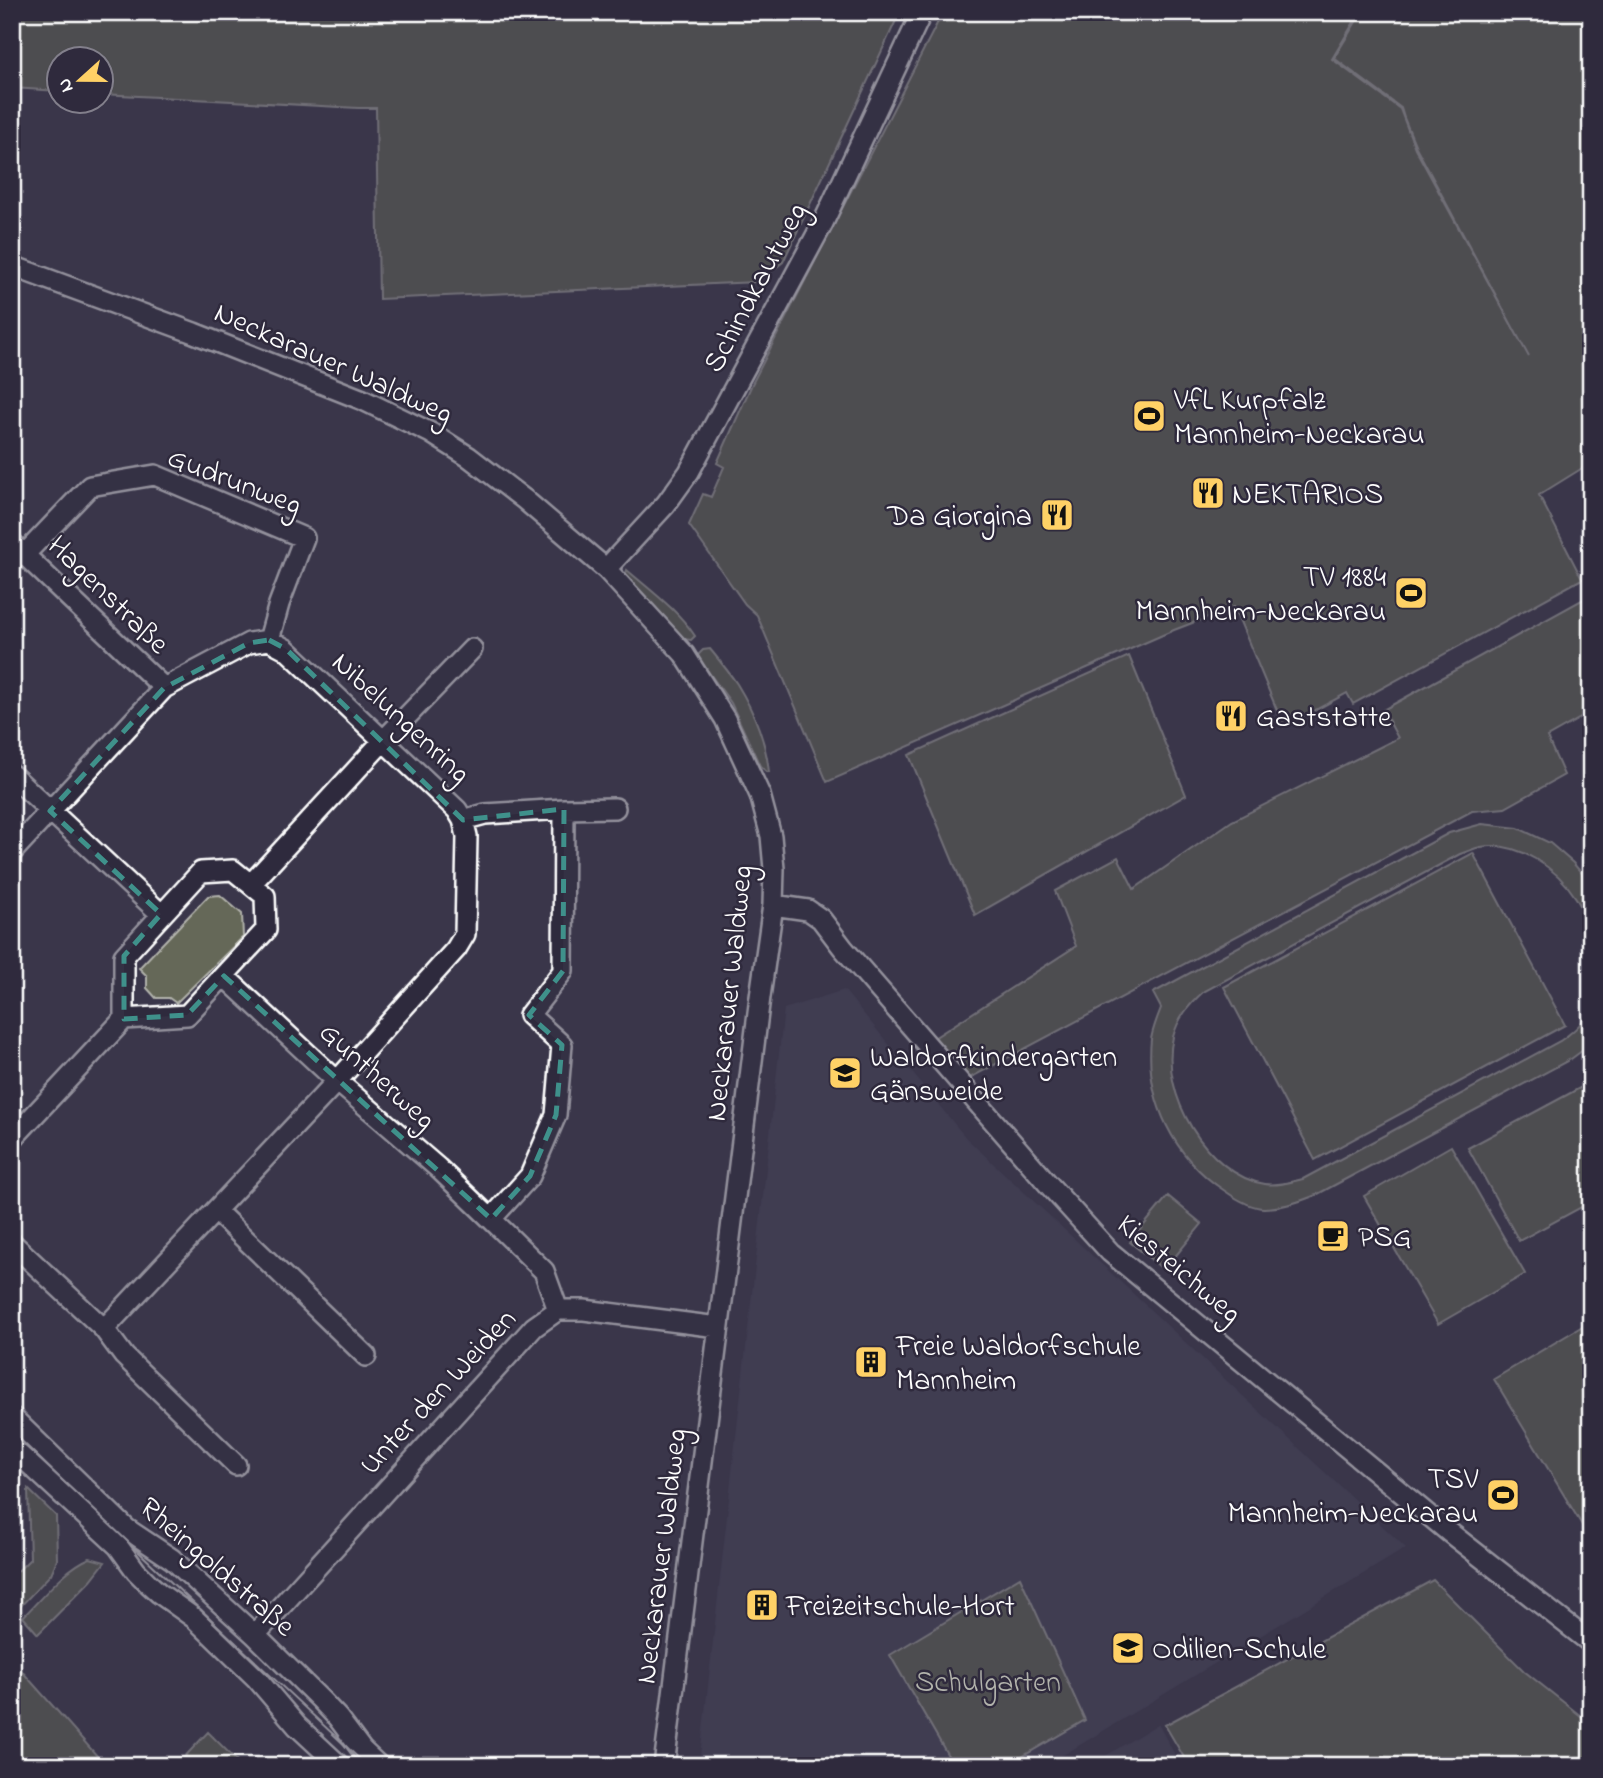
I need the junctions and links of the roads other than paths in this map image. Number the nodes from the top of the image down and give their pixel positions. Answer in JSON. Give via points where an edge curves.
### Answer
{"nodes":[{"id":1,"x":922,"y":12,"type":"edge"},
{"id":2,"x":12,"y":266,"type":"edge"},
{"id":3,"x":19,"y":549,"type":"edge"},
{"id":4,"x":606,"y":569,"type":"junction"},
{"id":5,"x":269,"y":640,"type":"junction"},
{"id":6,"x":472,"y":649,"type":"dead end"},
{"id":7,"x":164,"y":688,"type":"junction"},
{"id":8,"x":383,"y":741,"type":"junction"},
{"id":9,"x":12,"y":775,"type":"edge"},
{"id":10,"x":615,"y":808,"type":"dead end"},
{"id":11,"x":564,"y":809,"type":"junction"},
{"id":12,"x":50,"y":811,"type":"junction"},
{"id":13,"x":463,"y":821,"type":"junction"},
{"id":14,"x":12,"y":852,"type":"edge"},
{"id":15,"x":251,"y":884,"type":"junction"},
{"id":16,"x":773,"y":905,"type":"junction"},
{"id":17,"x":161,"y":914,"type":"junction"},
{"id":18,"x":224,"y":976,"type":"junction"},
{"id":19,"x":124,"y":1019,"type":"junction"},
{"id":20,"x":337,"y":1081,"type":"junction"},
{"id":21,"x":12,"y":1139,"type":"edge"},
{"id":22,"x":216,"y":1211,"type":"junction"},
{"id":23,"x":491,"y":1219,"type":"junction"},
{"id":24,"x":12,"y":1242,"type":"edge"},
{"id":25,"x":558,"y":1310,"type":"junction"},
{"id":26,"x":718,"y":1326,"type":"junction"},
{"id":27,"x":104,"y":1329,"type":"junction"},
{"id":28,"x":366,"y":1356,"type":"dead end"},
{"id":29,"x":12,"y":1417,"type":"edge"},
{"id":30,"x":12,"y":1448,"type":"edge"},
{"id":31,"x":236,"y":1465,"type":"dead end"},
{"id":32,"x":255,"y":1635,"type":"junction"},
{"id":33,"x":1591,"y":1643,"type":"edge"},
{"id":34,"x":340,"y":1766,"type":"edge"},
{"id":35,"x":379,"y":1766,"type":"edge"},
{"id":36,"x":664,"y":1766,"type":"edge"}],
"edges":[{"from":1,"to":4,"type":"street","name":"Schindkautweg","via":[[823,223],[689,472]]},
{"from":2,"to":4,"type":"street","name":"Neckarauer Waldweg","via":[[363,400],[431,433],[525,500]]},
{"from":3,"to":5,"type":"street","name":"Gudrunweg","via":[[90,486],[155,475],[304,538]]},
{"from":3,"to":7,"type":"street","name":"Hagenstraße"},
{"from":4,"to":16,"type":"street","name":"Neckarauer Waldweg","via":[[684,654],[725,719],[760,795],[771,836]]},
{"from":5,"to":7,"type":"street","via":[[250,643]]},
{"from":5,"to":8,"type":"street","name":"Nibelungenring","via":[[286,649]]},
{"from":6,"to":8,"type":"street"},
{"from":7,"to":12,"type":"street"},
{"from":8,"to":13,"type":"street","name":"Nibelungenring","via":[[457,810]]},
{"from":8,"to":15,"type":"street"},
{"from":9,"to":12,"type":"street"},
{"from":10,"to":11,"type":"street"},
{"from":11,"to":13,"type":"street","via":[[485,814]]},
{"from":11,"to":23,"type":"street","via":[[563,971],[529,1015],[562,1045],[556,1115],[530,1176]]},
{"from":12,"to":14,"type":"street"},
{"from":12,"to":17,"type":"street"},
{"from":13,"to":20,"type":"street","name":"Nibelungenring","via":[[467,836],[465,934]]},
{"from":15,"to":17,"type":"street","via":[[233,870],[201,872]]},
{"from":15,"to":18,"type":"street","via":[[265,896],[266,930]]},
{"from":16,"to":26,"type":"street","name":"Neckarauer Waldweg"},
{"from":16,"to":33,"type":"street","name":"Kiesteichweg","via":[[808,910],[821,919],[1110,1252]]},
{"from":17,"to":19,"type":"street","via":[[124,956]]},
{"from":18,"to":19,"type":"street","via":[[187,1015]]},
{"from":18,"to":20,"type":"street","name":"Guntherweg"},
{"from":19,"to":21,"type":"street"},
{"from":20,"to":22,"type":"street","name":"Nibelungenring"},
{"from":20,"to":23,"type":"street","name":"Guntherweg"},
{"from":22,"to":27,"type":"street","name":"Nibelungenring"},
{"from":22,"to":28,"type":"street"},
{"from":23,"to":25,"type":"street","name":"Guntherweg","via":[[544,1271]]},
{"from":24,"to":27,"type":"street"},
{"from":25,"to":26,"type":"street","name":"Unter den Weiden"},
{"from":25,"to":32,"type":"street","name":"Unter den Weiden","via":[[534,1327]]},
{"from":26,"to":36,"type":"street","name":"Neckarauer Waldweg"},
{"from":27,"to":31,"type":"street","via":[[124,1356]]},
{"from":29,"to":32,"type":"street","name":"Rheingoldstraße","via":[[127,1529],[172,1559]]},
{"from":30,"to":34,"type":"street","name":"Rheingoldstraße","via":[[118,1546],[159,1593],[194,1618],[257,1679],[297,1726]]},
{"from":32,"to":35,"type":"street","name":"Rheingoldstraße"}]}
